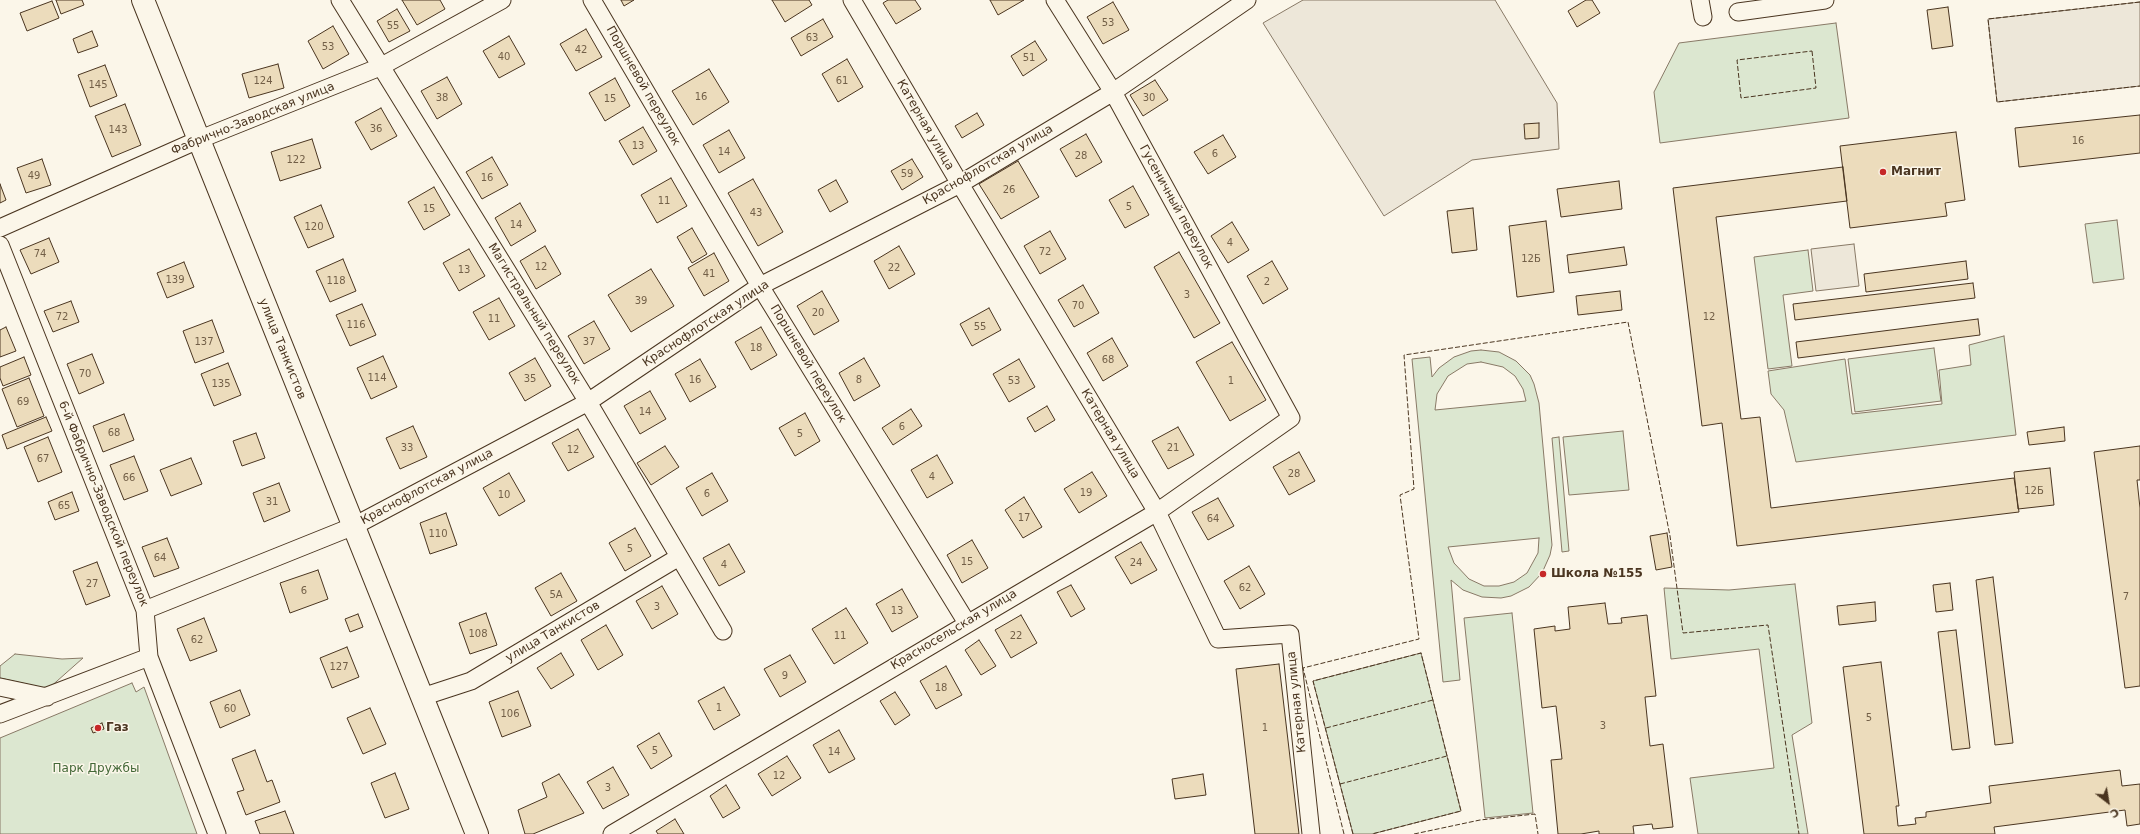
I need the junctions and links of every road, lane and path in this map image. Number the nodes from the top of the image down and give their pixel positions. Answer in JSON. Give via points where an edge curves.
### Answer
{"nodes":[{"id":1,"x":143,"y":0,"type":"edge"},
{"id":2,"x":340,"y":0,"type":"edge"},
{"id":3,"x":502,"y":0,"type":"edge"},
{"id":4,"x":592,"y":0,"type":"edge"},
{"id":5,"x":852,"y":0,"type":"edge"},
{"id":6,"x":1055,"y":0,"type":"edge"},
{"id":7,"x":1247,"y":0,"type":"edge"},
{"id":8,"x":1700,"y":0,"type":"edge"},
{"id":9,"x":1825,"y":0,"type":"edge"},
{"id":10,"x":1738,"y":12,"type":"dead end"},
{"id":11,"x":1703,"y":17,"type":"dead end"},
{"id":12,"x":380,"y":67,"type":"junction"},
{"id":13,"x":1113,"y":92,"type":"junction"},
{"id":14,"x":198,"y":140,"type":"junction"},
{"id":15,"x":960,"y":184,"type":"junction"},
{"id":16,"x":0,"y":228,"type":"edge"},
{"id":17,"x":0,"y":244,"type":"edge"},
{"id":18,"x":760,"y":286,"type":"junction"},
{"id":19,"x":588,"y":402,"type":"junction"},
{"id":20,"x":1291,"y":418,"type":"joint"},
{"id":21,"x":1157,"y":512,"type":"junction"},
{"id":22,"x":354,"y":526,"type":"junction"},
{"id":23,"x":679,"y":557,"type":"junction"},
{"id":24,"x":145,"y":610,"type":"junction"},
{"id":25,"x":967,"y":623,"type":"junction"},
{"id":26,"x":723,"y":631,"type":"dead end"},
{"id":27,"x":149,"y":657,"type":"junction"},
{"id":28,"x":0,"y":687,"type":"edge"},
{"id":29,"x":47,"y":697,"type":"junction"},
{"id":30,"x":422,"y":697,"type":"junction"},
{"id":31,"x":0,"y":714,"type":"edge"},
{"id":32,"x":217,"y":834,"type":"edge"},
{"id":33,"x":476,"y":834,"type":"edge"},
{"id":34,"x":612,"y":834,"type":"edge"},
{"id":35,"x":1311,"y":834,"type":"edge"}],
"edges":[{"from":1,"to":14,"type":"street","name":"улица Танкистов"},
{"from":2,"to":12,"type":"street","name":"Магистральный переулок"},
{"from":3,"to":12,"type":"street","name":"Фабрично-Заводская улица"},
{"from":4,"to":18,"type":"street","name":"Поршневой переулок"},
{"from":5,"to":15,"type":"street","name":"Катерная улица"},
{"from":6,"to":13,"type":"street","name":"Гусеничный переулок"},
{"from":7,"to":13,"type":"street","name":"Краснофлотская улица"},
{"from":8,"to":11,"type":"street"},
{"from":9,"to":10,"type":"street"},
{"from":12,"to":14,"type":"street","name":"Фабрично-Заводская улица"},
{"from":12,"to":19,"type":"street","name":"Магистральный переулок"},
{"from":13,"to":15,"type":"street","name":"Краснофлотская улица"},
{"from":13,"to":20,"type":"street","name":"Гусеничный переулок"},
{"from":14,"to":16,"type":"street","name":"Фабрично-Заводская улица"},
{"from":14,"to":22,"type":"street","name":"улица Танкистов"},
{"from":15,"to":18,"type":"street","name":"Краснофлотская улица"},
{"from":15,"to":21,"type":"street","name":"Катерная улица"},
{"from":17,"to":24,"type":"street","name":"6-й Фабрично-Заводской переулок"},
{"from":18,"to":19,"type":"street","name":"Краснофлотская улица"},
{"from":18,"to":25,"type":"street","name":"Поршневой переулок"},
{"from":19,"to":22,"type":"street","name":"Краснофлотская улица"},
{"from":19,"to":23,"type":"street","name":"Магистральный переулок"},
{"from":20,"to":21,"type":"street","name":"Красносельская улица"},
{"from":21,"to":25,"type":"street","name":"Красносельская улица"},
{"from":21,"to":35,"type":"street","name":"Катерная улица","via":[[1218,639],[1290,634]]},
{"from":22,"to":24,"type":"street","name":"Краснофлотская улица"},
{"from":22,"to":30,"type":"street","name":"улица Танкистов"},
{"from":23,"to":26,"type":"street","name":"Магистральный переулок"},
{"from":23,"to":30,"type":"street","name":"улица Танкистов","via":[[471,681]]},
{"from":24,"to":27,"type":"street","name":"6-й Фабрично-Заводской переулок"},
{"from":25,"to":34,"type":"street","name":"Красносельская улица"},
{"from":27,"to":29,"type":"street"},
{"from":27,"to":32,"type":"street","name":"6-й Фабрично-Заводской переулок"},
{"from":28,"to":29,"type":"street"},
{"from":29,"to":31,"type":"street"},
{"from":30,"to":33,"type":"street","name":"улица Танкистов"}]}
